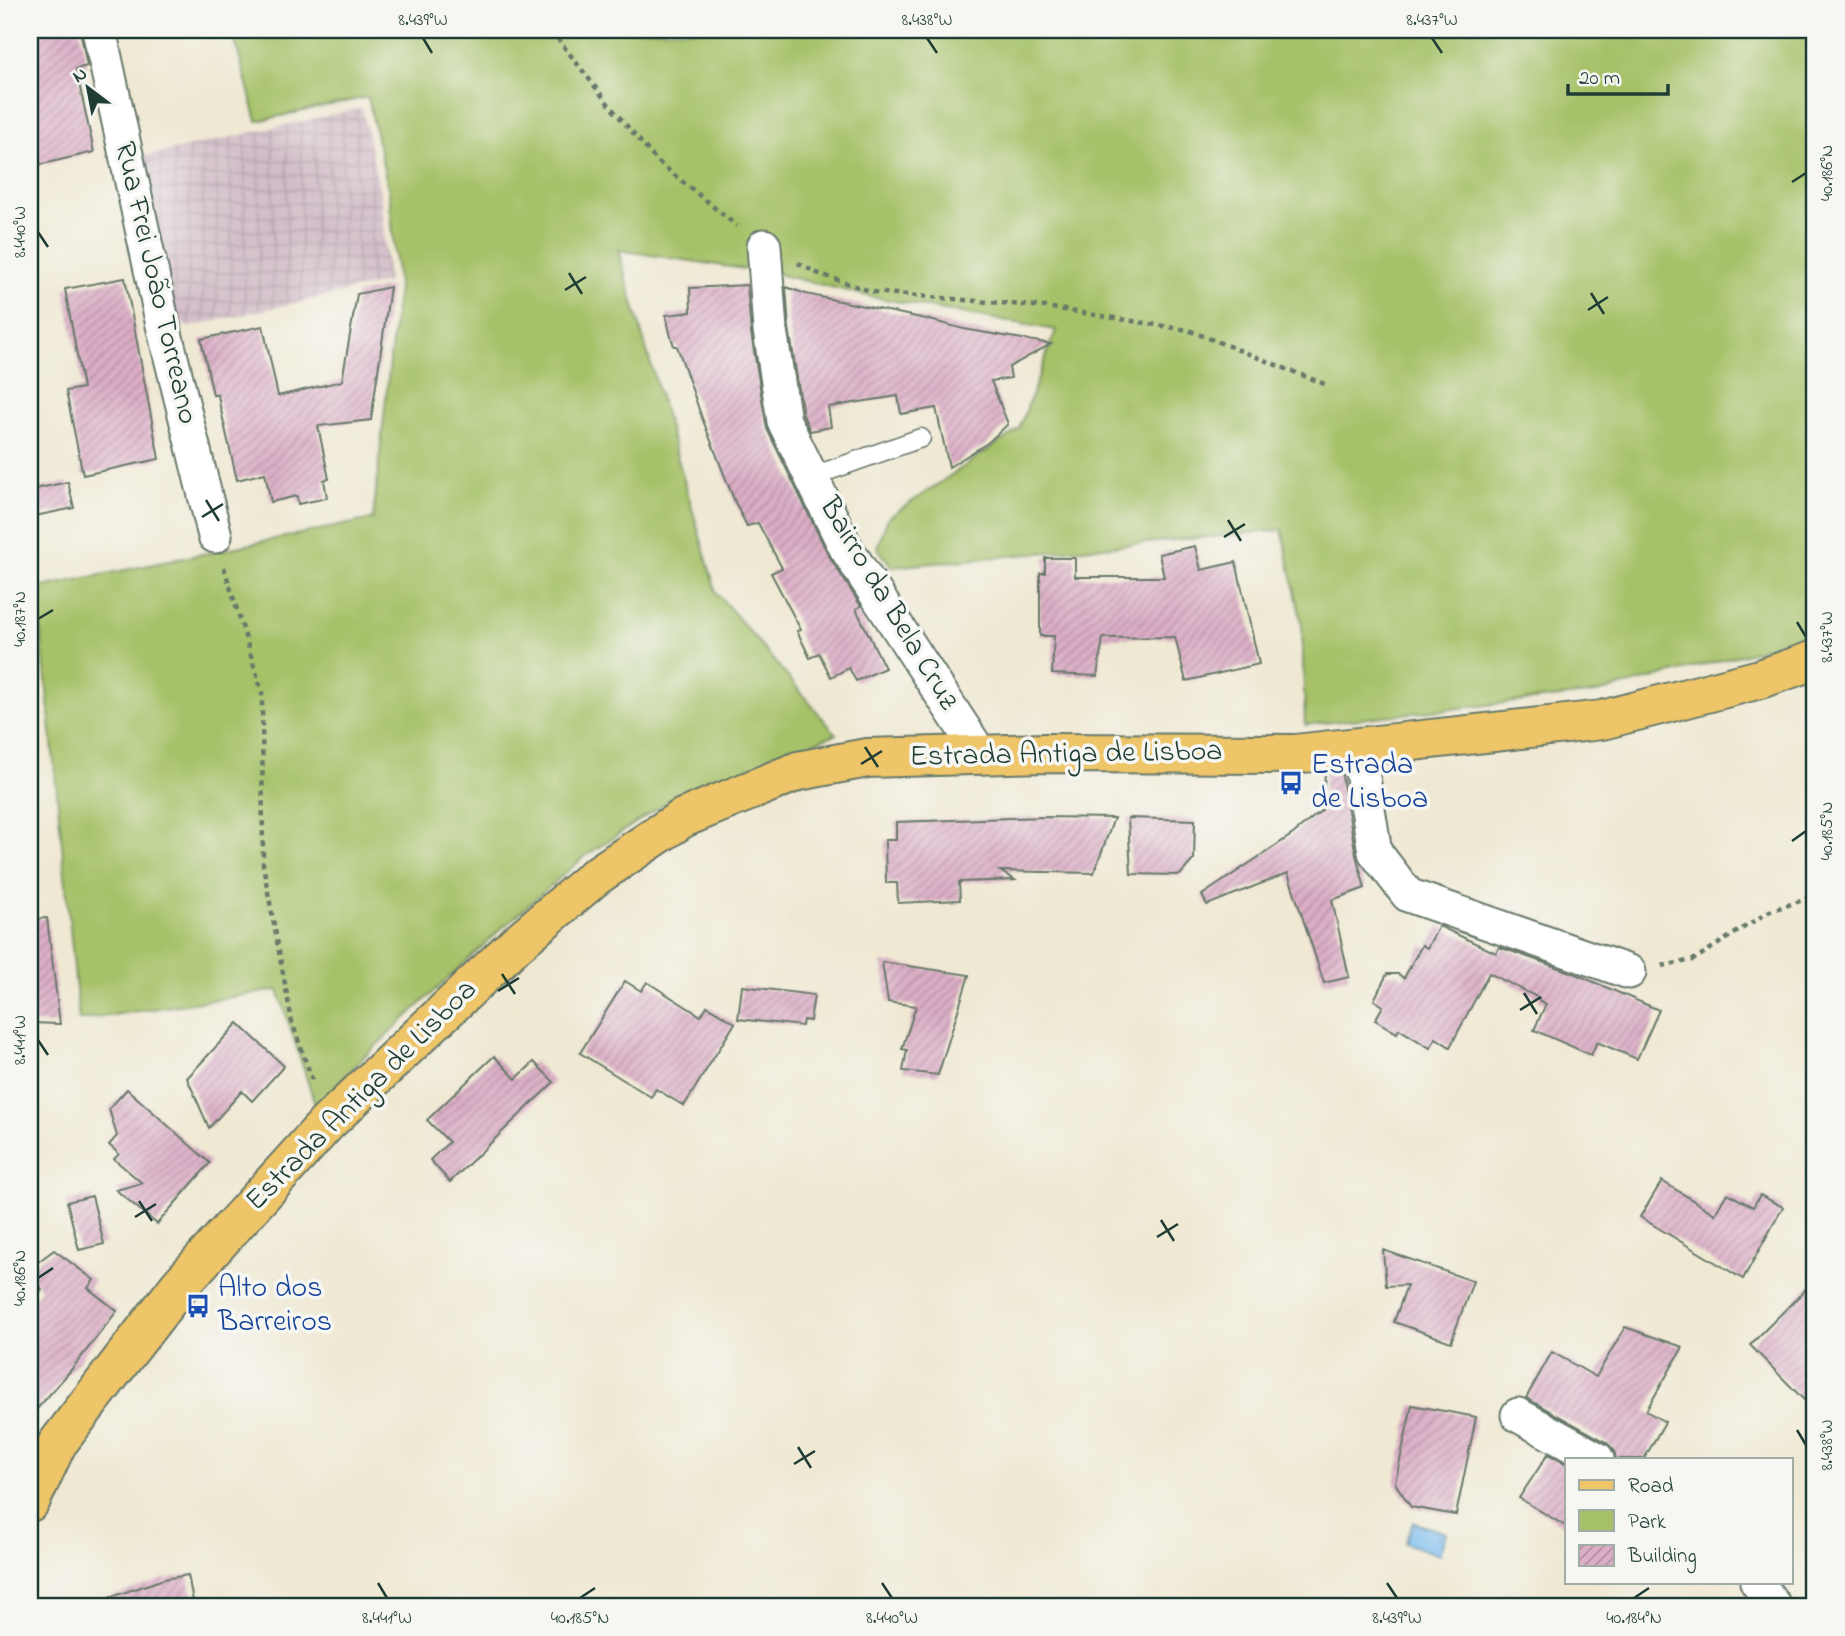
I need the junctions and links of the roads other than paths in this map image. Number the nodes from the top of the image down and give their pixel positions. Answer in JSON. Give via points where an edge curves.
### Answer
{"nodes":[{"id":1,"x":99,"y":30,"type":"edge"},
{"id":2,"x":764,"y":246,"type":"road end"},
{"id":3,"x":921,"y":438,"type":"dead end"},
{"id":4,"x":811,"y":477,"type":"junction"},
{"id":5,"x":215,"y":536,"type":"road end"},
{"id":6,"x":1815,"y":660,"type":"edge"},
{"id":7,"x":1358,"y":747,"type":"junction"},
{"id":8,"x":981,"y":755,"type":"junction"},
{"id":9,"x":1629,"y":972,"type":"road end"},
{"id":10,"x":1518,"y":1415,"type":"dead end"},
{"id":11,"x":1595,"y":1458,"type":"edge"},
{"id":12,"x":30,"y":1502,"type":"edge"},
{"id":13,"x":1758,"y":1584,"type":"edge"},
{"id":14,"x":1774,"y":1606,"type":"edge"}],
"edges":[{"from":1,"to":5,"type":"street","name":"Rua Frei João Torreano","via":[[163,325]]},
{"from":2,"to":4,"type":"street","name":"Bairro da Bela Cruz","via":[[770,330],[784,421]]},
{"from":3,"to":4,"type":"lane"},
{"from":4,"to":8,"type":"street","name":"Bairro da Bela Cruz","via":[[846,548]]},
{"from":6,"to":7,"type":"main road","name":"Estrada Antiga de Lisboa","via":[[1602,720]]},
{"from":7,"to":8,"type":"main road","name":"Estrada Antiga de Lisboa","via":[[1295,754]]},
{"from":7,"to":9,"type":"street","via":[[1375,852],[1408,895]]},
{"from":8,"to":12,"type":"main road","name":"Estrada Antiga de Lisboa","via":[[867,758],[798,771],[683,818],[596,876],[515,945],[327,1124],[179,1286],[57,1444]]},
{"from":10,"to":11,"type":"street"},
{"from":13,"to":14,"type":"street"}]}
